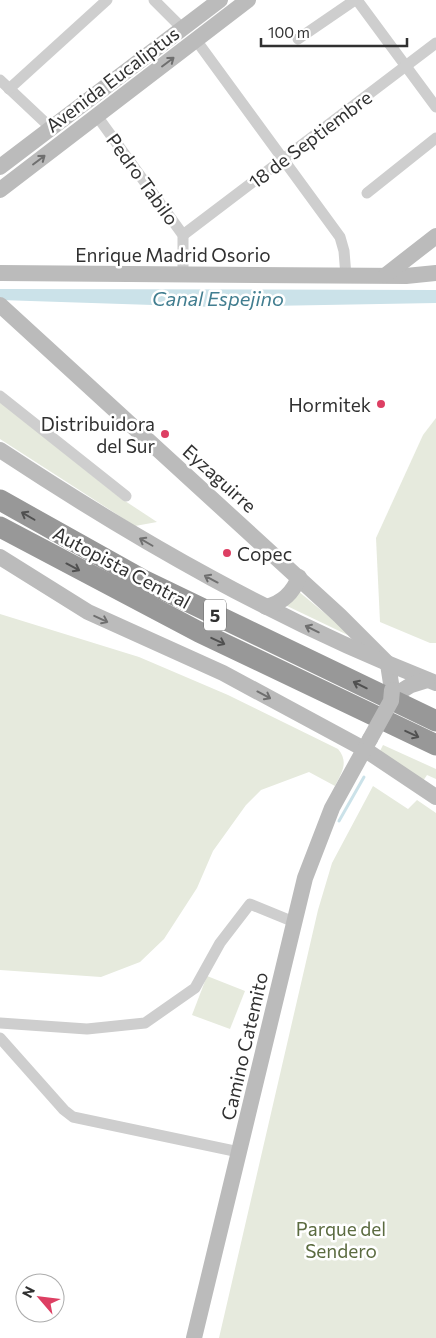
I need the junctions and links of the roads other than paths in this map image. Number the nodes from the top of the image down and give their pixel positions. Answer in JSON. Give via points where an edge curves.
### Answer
{"nodes":[{"id":1,"x":107,"y":0,"type":"edge"},
{"id":2,"x":154,"y":0,"type":"edge"},
{"id":3,"x":220,"y":0,"type":"edge"},
{"id":4,"x":248,"y":0,"type":"edge"},
{"id":5,"x":356,"y":0,"type":"edge"},
{"id":6,"x":183,"y":28,"type":"junction"},
{"id":7,"x":298,"y":39,"type":"dead end"},
{"id":8,"x":196,"y":40,"type":"junction"},
{"id":9,"x":436,"y":43,"type":"edge"},
{"id":10,"x":406,"y":66,"type":"junction"},
{"id":11,"x":0,"y":80,"type":"edge"},
{"id":12,"x":9,"y":89,"type":"junction"},
{"id":13,"x":436,"y":107,"type":"edge"},
{"id":14,"x":97,"y":116,"type":"junction"},
{"id":15,"x":51,"y":128,"type":"junction"},
{"id":16,"x":436,"y":138,"type":"edge"},
{"id":17,"x":283,"y":159,"type":"junction"},
{"id":18,"x":0,"y":167,"type":"edge"},
{"id":19,"x":0,"y":190,"type":"edge"},
{"id":20,"x":367,"y":193,"type":"dead end"},
{"id":21,"x":183,"y":235,"type":"junction"},
{"id":22,"x":436,"y":236,"type":"edge"},
{"id":23,"x":402,"y":263,"type":"junction"},
{"id":24,"x":0,"y":273,"type":"edge"},
{"id":25,"x":432,"y":273,"type":"edge"},
{"id":26,"x":183,"y":274,"type":"junction"},
{"id":27,"x":386,"y":275,"type":"junction"},
{"id":28,"x":346,"y":276,"type":"junction"},
{"id":29,"x":0,"y":304,"type":"edge"},
{"id":30,"x":0,"y":396,"type":"edge"},
{"id":31,"x":0,"y":450,"type":"edge"},
{"id":32,"x":126,"y":496,"type":"dead end"},
{"id":33,"x":0,"y":500,"type":"edge"},
{"id":34,"x":0,"y":527,"type":"edge"},
{"id":35,"x":0,"y":557,"type":"edge"},
{"id":36,"x":299,"y":577,"type":"junction"},
{"id":37,"x":266,"y":607,"type":"junction"},
{"id":38,"x":340,"y":616,"type":"junction"},
{"id":39,"x":388,"y":664,"type":"junction"},
{"id":40,"x":433,"y":681,"type":"edge"},
{"id":41,"x":394,"y":695,"type":"junction"},
{"id":42,"x":436,"y":721,"type":"edge"},
{"id":43,"x":367,"y":744,"type":"junction"},
{"id":44,"x":436,"y":745,"type":"edge"},
{"id":45,"x":384,"y":762,"type":"junction"},
{"id":46,"x":352,"y":771,"type":"junction"},
{"id":47,"x":436,"y":797,"type":"edge"},
{"id":48,"x":294,"y":922,"type":"junction"},
{"id":49,"x":0,"y":1023,"type":"edge"},
{"id":50,"x":0,"y":1038,"type":"edge"},
{"id":51,"x":239,"y":1152,"type":"junction"},
{"id":52,"x":194,"y":1338,"type":"edge"}],
"edges":[{"from":1,"to":12,"type":"street"},
{"from":2,"to":6,"type":"street"},
{"from":3,"to":6,"type":"main road","name":"Avenida Eucaliptus"},
{"from":4,"to":8,"type":"main road","name":"Avenida Eucaliptus"},
{"from":5,"to":7,"type":"street"},
{"from":5,"to":10,"type":"street"},
{"from":6,"to":15,"type":"main road","name":"Avenida Eucaliptus"},
{"from":14,"to":8,"type":"main road","name":"Avenida Eucaliptus","one_way":true},
{"from":8,"to":17,"type":"street"},
{"from":9,"to":10,"type":"street","name":"18 de Septiembre"},
{"from":10,"to":13,"type":"street"},
{"from":10,"to":17,"type":"street","name":"18 de Septiembre"},
{"from":11,"to":12,"type":"street"},
{"from":12,"to":15,"type":"street"},
{"from":19,"to":14,"type":"main road","name":"Avenida Eucaliptus","one_way":true},
{"from":14,"to":21,"type":"street","name":"Pedro Tabilo"},
{"from":15,"to":18,"type":"main road","name":"Avenida Eucaliptus"},
{"from":16,"to":20,"type":"street"},
{"from":17,"to":21,"type":"street","name":"18 de Septiembre"},
{"from":17,"to":28,"type":"street","via":[[340,238]]},
{"from":21,"to":26,"type":"street","name":"Pedro Tabilo"},
{"from":22,"to":23,"type":"main road"},
{"from":23,"to":25,"type":"main road"},
{"from":23,"to":27,"type":"main road"},
{"from":24,"to":26,"type":"main road","name":"Enrique Madrid Osorio"},
{"from":25,"to":27,"type":"main road","name":"Enrique Madrid Osorio"},
{"from":26,"to":28,"type":"main road","name":"Enrique Madrid Osorio"},
{"from":27,"to":28,"type":"main road","name":"Enrique Madrid Osorio"},
{"from":29,"to":36,"type":"main road","name":"Eyzaguirre"},
{"from":30,"to":32,"type":"street"},
{"from":37,"to":31,"type":"main road","one_way":true,"via":[[124,530]]},
{"from":42,"to":33,"type":"highway","name":"Autopista Central","number":"5","one_way":true,"via":[[151,584]]},
{"from":34,"to":44,"type":"highway","name":"Autopista Central","number":"5","one_way":true,"via":[[191,628]]},
{"from":35,"to":43,"type":"main road","one_way":true,"via":[[88,612],[223,673]]},
{"from":36,"to":37,"type":"main road","via":[[286,597]]},
{"from":36,"to":38,"type":"main road","name":"Eyzaguirre"},
{"from":39,"to":37,"type":"main road","one_way":true},
{"from":38,"to":39,"type":"main road","name":"Eyzaguirre"},
{"from":38,"to":40,"type":"main road"},
{"from":39,"to":40,"type":"main road"},
{"from":39,"to":41,"type":"main road"},
{"from":40,"to":41,"type":"main road","via":[[411,685]]},
{"from":41,"to":43,"type":"main road","name":"Camino Catemito","bridge":true},
{"from":43,"to":45,"type":"main road"},
{"from":43,"to":46,"type":"main road","name":"Camino Catemito"},
{"from":45,"to":46,"type":"main road","via":[[368,762]]},
{"from":45,"to":47,"type":"main road"},
{"from":46,"to":48,"type":"main road","name":"Camino Catemito","via":[[314,852]]},
{"from":48,"to":49,"type":"street","via":[[250,904],[220,943],[195,988],[145,1023],[87,1029]]},
{"from":48,"to":51,"type":"main road","name":"Camino Catemito"},
{"from":50,"to":51,"type":"street","via":[[72,1117]]},
{"from":51,"to":52,"type":"main road","name":"Camino Catemito"}]}
